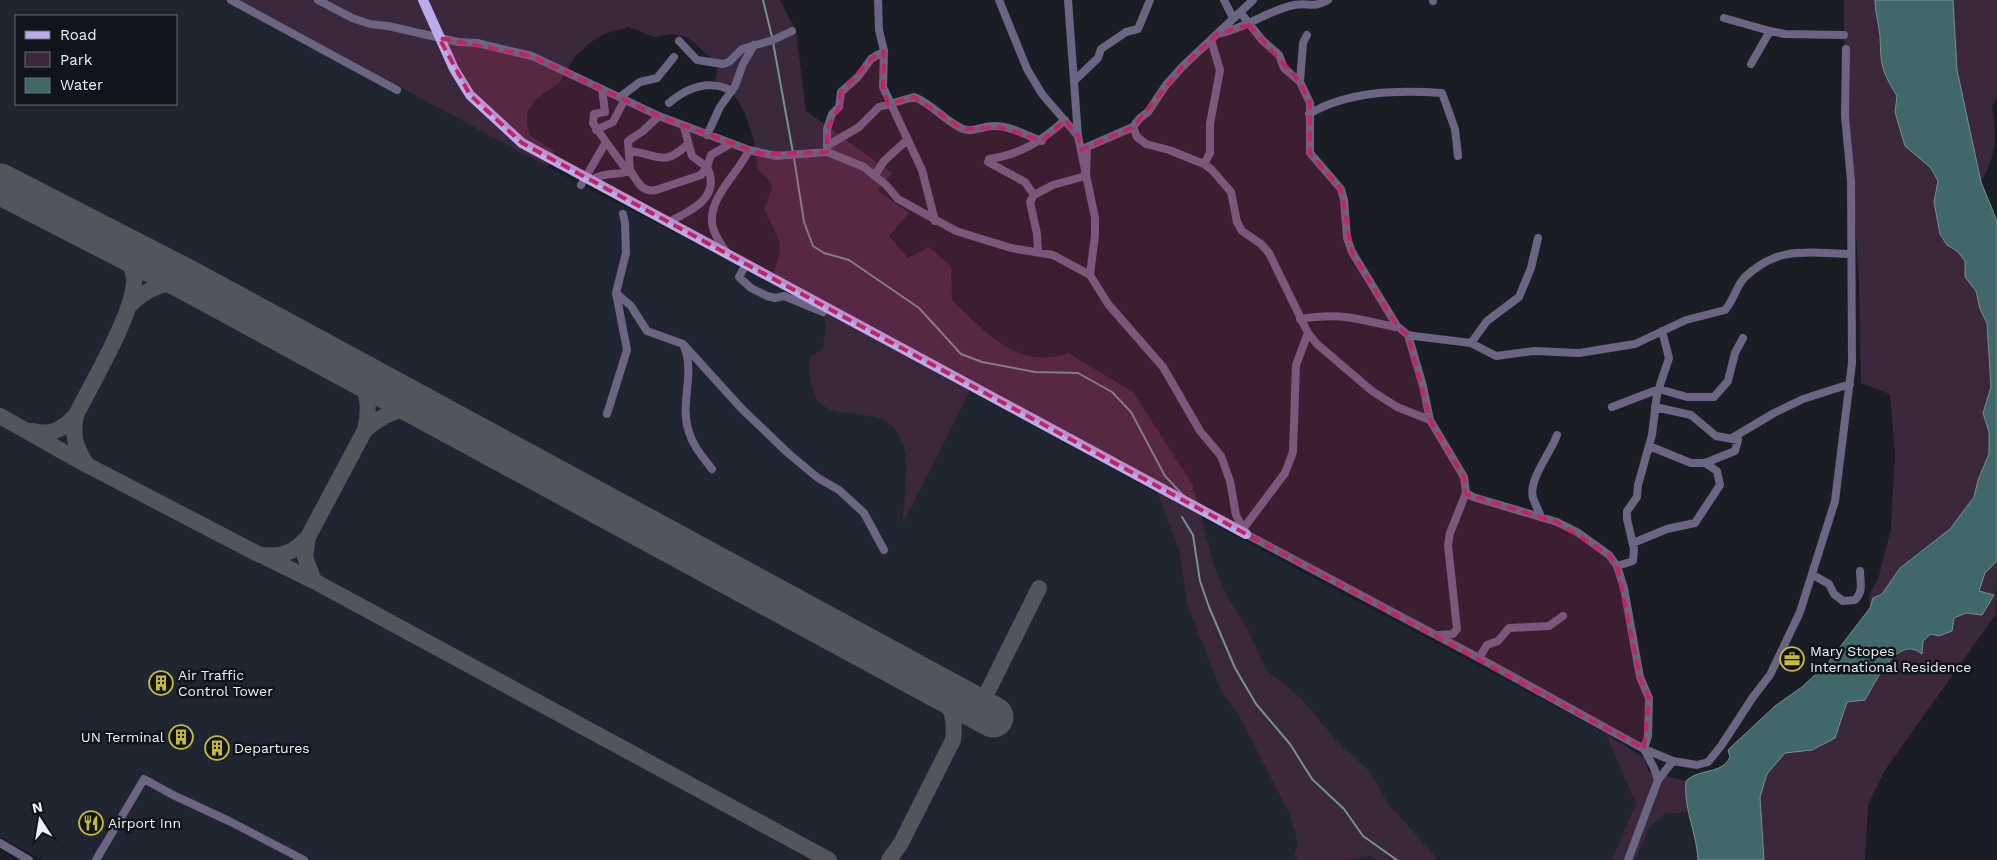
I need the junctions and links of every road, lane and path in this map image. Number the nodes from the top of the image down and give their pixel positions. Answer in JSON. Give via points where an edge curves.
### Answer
{"nodes":[{"id":1,"x":230,"y":0,"type":"edge"},
{"id":2,"x":318,"y":0,"type":"edge"},
{"id":3,"x":423,"y":0,"type":"edge"},
{"id":4,"x":878,"y":0,"type":"edge"},
{"id":5,"x":999,"y":0,"type":"edge"},
{"id":6,"x":1068,"y":0,"type":"edge"},
{"id":7,"x":1150,"y":0,"type":"edge"},
{"id":8,"x":1224,"y":0,"type":"edge"},
{"id":9,"x":1253,"y":0,"type":"edge"},
{"id":10,"x":1328,"y":0,"type":"edge"},
{"id":11,"x":1240,"y":12,"type":"junction"},
{"id":12,"x":1233,"y":18,"type":"junction"},
{"id":13,"x":1724,"y":18,"type":"dead end"},
{"id":14,"x":1249,"y":25,"type":"junction"},
{"id":15,"x":792,"y":31,"type":"dead end"},
{"id":16,"x":1770,"y":31,"type":"junction"},
{"id":17,"x":1307,"y":35,"type":"dead end"},
{"id":18,"x":1844,"y":35,"type":"dead end"},
{"id":19,"x":1214,"y":37,"type":"junction"},
{"id":20,"x":439,"y":38,"type":"junction"},
{"id":21,"x":680,"y":41,"type":"dead end"},
{"id":22,"x":754,"y":45,"type":"junction"},
{"id":23,"x":1846,"y":49,"type":"dead end"},
{"id":24,"x":884,"y":51,"type":"junction"},
{"id":25,"x":674,"y":57,"type":"dead end"},
{"id":26,"x":1751,"y":64,"type":"dead end"},
{"id":27,"x":1075,"y":80,"type":"junction"},
{"id":28,"x":1300,"y":82,"type":"junction"},
{"id":29,"x":602,"y":89,"type":"junction"},
{"id":30,"x":397,"y":90,"type":"dead end"},
{"id":31,"x":732,"y":90,"type":"junction"},
{"id":32,"x":623,"y":98,"type":"junction"},
{"id":33,"x":669,"y":103,"type":"dead end"},
{"id":34,"x":890,"y":103,"type":"junction"},
{"id":35,"x":1309,"y":114,"type":"junction"},
{"id":36,"x":659,"y":116,"type":"junction"},
{"id":37,"x":1065,"y":120,"type":"junction"},
{"id":38,"x":684,"y":127,"type":"junction"},
{"id":39,"x":1133,"y":127,"type":"junction"},
{"id":40,"x":596,"y":130,"type":"junction"},
{"id":41,"x":707,"y":135,"type":"junction"},
{"id":42,"x":1078,"y":136,"type":"junction"},
{"id":43,"x":907,"y":140,"type":"junction"},
{"id":44,"x":1042,"y":141,"type":"junction"},
{"id":45,"x":606,"y":142,"type":"junction"},
{"id":46,"x":688,"y":144,"type":"junction"},
{"id":47,"x":730,"y":144,"type":"junction"},
{"id":48,"x":827,"y":149,"type":"junction"},
{"id":49,"x":749,"y":150,"type":"junction"},
{"id":50,"x":629,"y":151,"type":"junction"},
{"id":51,"x":1458,"y":156,"type":"dead end"},
{"id":52,"x":1204,"y":164,"type":"junction"},
{"id":53,"x":707,"y":167,"type":"junction"},
{"id":54,"x":629,"y":171,"type":"junction"},
{"id":55,"x":1086,"y":174,"type":"junction"},
{"id":56,"x":875,"y":175,"type":"junction"},
{"id":57,"x":587,"y":180,"type":"junction"},
{"id":58,"x":1034,"y":195,"type":"junction"},
{"id":59,"x":623,"y":214,"type":"dead end"},
{"id":60,"x":934,"y":221,"type":"junction"},
{"id":61,"x":669,"y":222,"type":"junction"},
{"id":62,"x":1538,"y":238,"type":"dead end"},
{"id":63,"x":1038,"y":251,"type":"junction"},
{"id":64,"x":727,"y":254,"type":"junction"},
{"id":65,"x":1850,"y":254,"type":"junction"},
{"id":66,"x":744,"y":268,"type":"dead end"},
{"id":67,"x":1090,"y":275,"type":"junction"},
{"id":68,"x":616,"y":293,"type":"junction"},
{"id":69,"x":823,"y":312,"type":"dead end"},
{"id":70,"x":1300,"y":319,"type":"junction"},
{"id":71,"x":1397,"y":326,"type":"junction"},
{"id":72,"x":1662,"y":331,"type":"junction"},
{"id":73,"x":1308,"y":333,"type":"junction"},
{"id":74,"x":1408,"y":335,"type":"junction"},
{"id":75,"x":1743,"y":338,"type":"dead end"},
{"id":76,"x":1471,"y":343,"type":"junction"},
{"id":77,"x":683,"y":344,"type":"junction"},
{"id":78,"x":1850,"y":384,"type":"junction"},
{"id":79,"x":1659,"y":389,"type":"junction"},
{"id":80,"x":1612,"y":407,"type":"dead end"},
{"id":81,"x":1656,"y":407,"type":"junction"},
{"id":82,"x":607,"y":414,"type":"dead end"},
{"id":83,"x":1430,"y":420,"type":"junction"},
{"id":84,"x":1558,"y":436,"type":"dead end"},
{"id":85,"x":1732,"y":438,"type":"junction"},
{"id":86,"x":1649,"y":449,"type":"junction"},
{"id":87,"x":1705,"y":463,"type":"junction"},
{"id":88,"x":712,"y":469,"type":"dead end"},
{"id":89,"x":1466,"y":492,"type":"junction"},
{"id":90,"x":1541,"y":517,"type":"junction"},
{"id":91,"x":1245,"y":532,"type":"junction"},
{"id":92,"x":1633,"y":543,"type":"junction"},
{"id":93,"x":884,"y":550,"type":"dead end"},
{"id":94,"x":1617,"y":566,"type":"junction"},
{"id":95,"x":1860,"y":571,"type":"dead end"},
{"id":96,"x":1813,"y":575,"type":"junction"},
{"id":97,"x":1563,"y":616,"type":"dead end"},
{"id":98,"x":1437,"y":635,"type":"junction"},
{"id":99,"x":1479,"y":658,"type":"junction"},
{"id":100,"x":1644,"y":750,"type":"junction"},
{"id":101,"x":1673,"y":761,"type":"junction"},
{"id":102,"x":1658,"y":780,"type":"junction"},
{"id":103,"x":0,"y":843,"type":"edge"},
{"id":104,"x":30,"y":860,"type":"edge"},
{"id":105,"x":96,"y":860,"type":"edge"},
{"id":106,"x":304,"y":860,"type":"edge"},
{"id":107,"x":1628,"y":860,"type":"edge"}],
"edges":[{"from":1,"to":30,"type":"street"},
{"from":2,"to":20,"type":"street","via":[[370,24]]},
{"from":3,"to":20,"type":"main road"},
{"from":4,"to":24,"type":"street","via":[[879,30]]},
{"from":5,"to":37,"type":"street","via":[[1027,68],[1042,94]]},
{"from":6,"to":27,"type":"street"},
{"from":7,"to":27,"type":"street","via":[[1138,29],[1126,32],[1101,49],[1098,58]]},
{"from":8,"to":12,"type":"street"},
{"from":9,"to":11,"type":"street"},
{"from":10,"to":14,"type":"street","via":[[1317,6],[1300,4],[1276,9]]},
{"from":11,"to":12,"type":"street"},
{"from":11,"to":14,"type":"street"},
{"from":12,"to":19,"type":"street"},
{"from":13,"to":16,"type":"street"},
{"from":14,"to":19,"type":"street"},
{"from":14,"to":28,"type":"street","via":[[1280,54],[1284,68]]},
{"from":15,"to":22,"type":"street"},
{"from":16,"to":18,"type":"street"},
{"from":16,"to":26,"type":"street"},
{"from":17,"to":28,"type":"street","via":[[1303,43]]},
{"from":19,"to":39,"type":"street","via":[[1182,67]]},
{"from":19,"to":52,"type":"street","via":[[1220,70],[1210,124],[1210,154]]},
{"from":20,"to":29,"type":"street","via":[[518,51]]},
{"from":20,"to":57,"type":"main road","via":[[470,94],[498,122],[522,143]]},
{"from":21,"to":22,"type":"street","via":[[698,60],[723,64],[742,49]]},
{"from":22,"to":31,"type":"street"},
{"from":23,"to":65,"type":"street"},
{"from":24,"to":34,"type":"street","via":[[883,87]]},
{"from":24,"to":48,"type":"street","via":[[871,59],[841,92],[839,107],[832,114],[827,129]]},
{"from":25,"to":32,"type":"street","via":[[657,78],[640,82]]},
{"from":27,"to":42,"type":"street"},
{"from":28,"to":35,"type":"street","via":[[1310,102]]},
{"from":29,"to":32,"type":"street"},
{"from":29,"to":40,"type":"street","via":[[606,108],[605,112],[594,114]]},
{"from":31,"to":33,"type":"street","via":[[718,84],[700,86],[682,92]]},
{"from":31,"to":41,"type":"street"},
{"from":32,"to":36,"type":"street"},
{"from":32,"to":40,"type":"street","via":[[613,122]]},
{"from":34,"to":43,"type":"street"},
{"from":34,"to":44,"type":"street","via":[[914,96],[963,129],[1001,127]]},
{"from":34,"to":48,"type":"street","via":[[879,107],[859,127]]},
{"from":35,"to":51,"type":"street","via":[[1351,96],[1442,93],[1455,129]]},
{"from":35,"to":71,"type":"street","via":[[1310,154],[1341,189],[1347,238],[1352,252]]},
{"from":36,"to":38,"type":"street"},
{"from":36,"to":50,"type":"street","via":[[644,131],[630,138]]},
{"from":37,"to":42,"type":"street"},
{"from":37,"to":44,"type":"street"},
{"from":38,"to":41,"type":"street"},
{"from":38,"to":46,"type":"street"},
{"from":39,"to":52,"type":"street","via":[[1137,137],[1146,144]]},
{"from":39,"to":55,"type":"street","via":[[1087,147]]},
{"from":40,"to":45,"type":"street"},
{"from":41,"to":47,"type":"street"},
{"from":42,"to":55,"type":"street"},
{"from":43,"to":56,"type":"street","via":[[884,161]]},
{"from":43,"to":60,"type":"street","via":[[922,170]]},
{"from":44,"to":58,"type":"street","via":[[989,160],[1025,182]]},
{"from":45,"to":54,"type":"street"},
{"from":45,"to":57,"type":"street"},
{"from":46,"to":50,"type":"street","via":[[676,154],[662,159]]},
{"from":46,"to":53,"type":"street","via":[[692,156]]},
{"from":47,"to":49,"type":"street"},
{"from":47,"to":53,"type":"street","via":[[711,154]]},
{"from":48,"to":49,"type":"street","via":[[776,156]]},
{"from":48,"to":56,"type":"street"},
{"from":49,"to":64,"type":"street","via":[[715,204],[711,218]]},
{"from":50,"to":54,"type":"street"},
{"from":52,"to":70,"type":"street","via":[[1231,192],[1242,231],[1269,253]]},
{"from":53,"to":54,"type":"street","via":[[691,180],[650,191],[642,188]]},
{"from":53,"to":61,"type":"street","via":[[710,183],[703,202]]},
{"from":54,"to":57,"type":"street","via":[[605,173]]},
{"from":55,"to":58,"type":"street"},
{"from":55,"to":67,"type":"street","via":[[1095,218]]},
{"from":56,"to":60,"type":"street","via":[[898,199]]},
{"from":57,"to":61,"type":"main road"},
{"from":58,"to":63,"type":"street","via":[[1030,202]]},
{"from":59,"to":68,"type":"street","via":[[626,253]]},
{"from":60,"to":63,"type":"street","via":[[991,242]]},
{"from":61,"to":64,"type":"main road"},
{"from":62,"to":76,"type":"street","via":[[1531,268],[1519,297],[1487,321]]},
{"from":63,"to":67,"type":"street","via":[[1053,254]]},
{"from":64,"to":91,"type":"main road"},
{"from":65,"to":72,"type":"street","via":[[1803,251],[1774,256],[1746,276],[1725,310],[1703,314]]},
{"from":65,"to":78,"type":"street"},
{"from":66,"to":69,"type":"street","via":[[739,277],[751,288],[775,298],[784,296]]},
{"from":67,"to":91,"type":"street","via":[[1108,304],[1163,367],[1200,431],[1221,456],[1230,481],[1234,508]]},
{"from":68,"to":77,"type":"street","via":[[631,306],[646,331]]},
{"from":68,"to":82,"type":"street","via":[[627,350]]},
{"from":70,"to":71,"type":"street","via":[[1329,314]]},
{"from":70,"to":73,"type":"street"},
{"from":71,"to":74,"type":"street"},
{"from":72,"to":76,"type":"street","via":[[1635,344],[1579,353],[1534,351],[1496,356]]},
{"from":72,"to":79,"type":"street","via":[[1669,358]]},
{"from":73,"to":83,"type":"street","via":[[1372,391],[1397,407]]},
{"from":73,"to":91,"type":"street","via":[[1296,365],[1293,452],[1284,473]]},
{"from":74,"to":76,"type":"street"},
{"from":74,"to":83,"type":"street"},
{"from":75,"to":79,"type":"street","via":[[1728,381],[1714,397],[1687,397]]},
{"from":77,"to":88,"type":"street","via":[[688,365],[688,430],[697,450]]},
{"from":77,"to":93,"type":"street","via":[[742,409],[788,453],[818,478],[839,490],[864,513]]},
{"from":78,"to":85,"type":"street","via":[[1774,412]]},
{"from":78,"to":96,"type":"street","via":[[1835,501],[1822,535]]},
{"from":79,"to":80,"type":"street"},
{"from":79,"to":81,"type":"street"},
{"from":81,"to":85,"type":"street","via":[[1691,415],[1716,436]]},
{"from":81,"to":86,"type":"street"},
{"from":83,"to":89,"type":"street","via":[[1464,477]]},
{"from":84,"to":90,"type":"street","via":[[1538,472],[1533,496]]},
{"from":85,"to":87,"type":"street","via":[[1738,440],[1735,451]]},
{"from":86,"to":87,"type":"street","via":[[1654,448],[1690,463]]},
{"from":86,"to":92,"type":"street","via":[[1637,498],[1627,511]]},
{"from":87,"to":92,"type":"street","via":[[1717,471],[1720,485],[1695,523]]},
{"from":89,"to":90,"type":"street"},
{"from":89,"to":98,"type":"street","via":[[1448,545],[1457,629],[1453,634]]},
{"from":90,"to":94,"type":"street","via":[[1577,532],[1609,555]]},
{"from":91,"to":98,"type":"street"},
{"from":92,"to":94,"type":"street","via":[[1632,561]]},
{"from":94,"to":100,"type":"street","via":[[1640,676],[1649,698],[1648,736]]},
{"from":95,"to":96,"type":"street","via":[[1862,585],[1856,600],[1843,601],[1829,584]]},
{"from":96,"to":101,"type":"street","via":[[1800,612],[1770,675],[1722,746],[1704,764]]},
{"from":97,"to":99,"type":"street","via":[[1549,626],[1509,628],[1498,641],[1487,645]]},
{"from":98,"to":99,"type":"street"},
{"from":99,"to":100,"type":"street"},
{"from":100,"to":101,"type":"street"},
{"from":100,"to":102,"type":"street"},
{"from":101,"to":102,"type":"street"},
{"from":102,"to":107,"type":"street"},
{"from":103,"to":104,"type":"street"},
{"from":105,"to":106,"type":"street","via":[[144,778]]}]}
